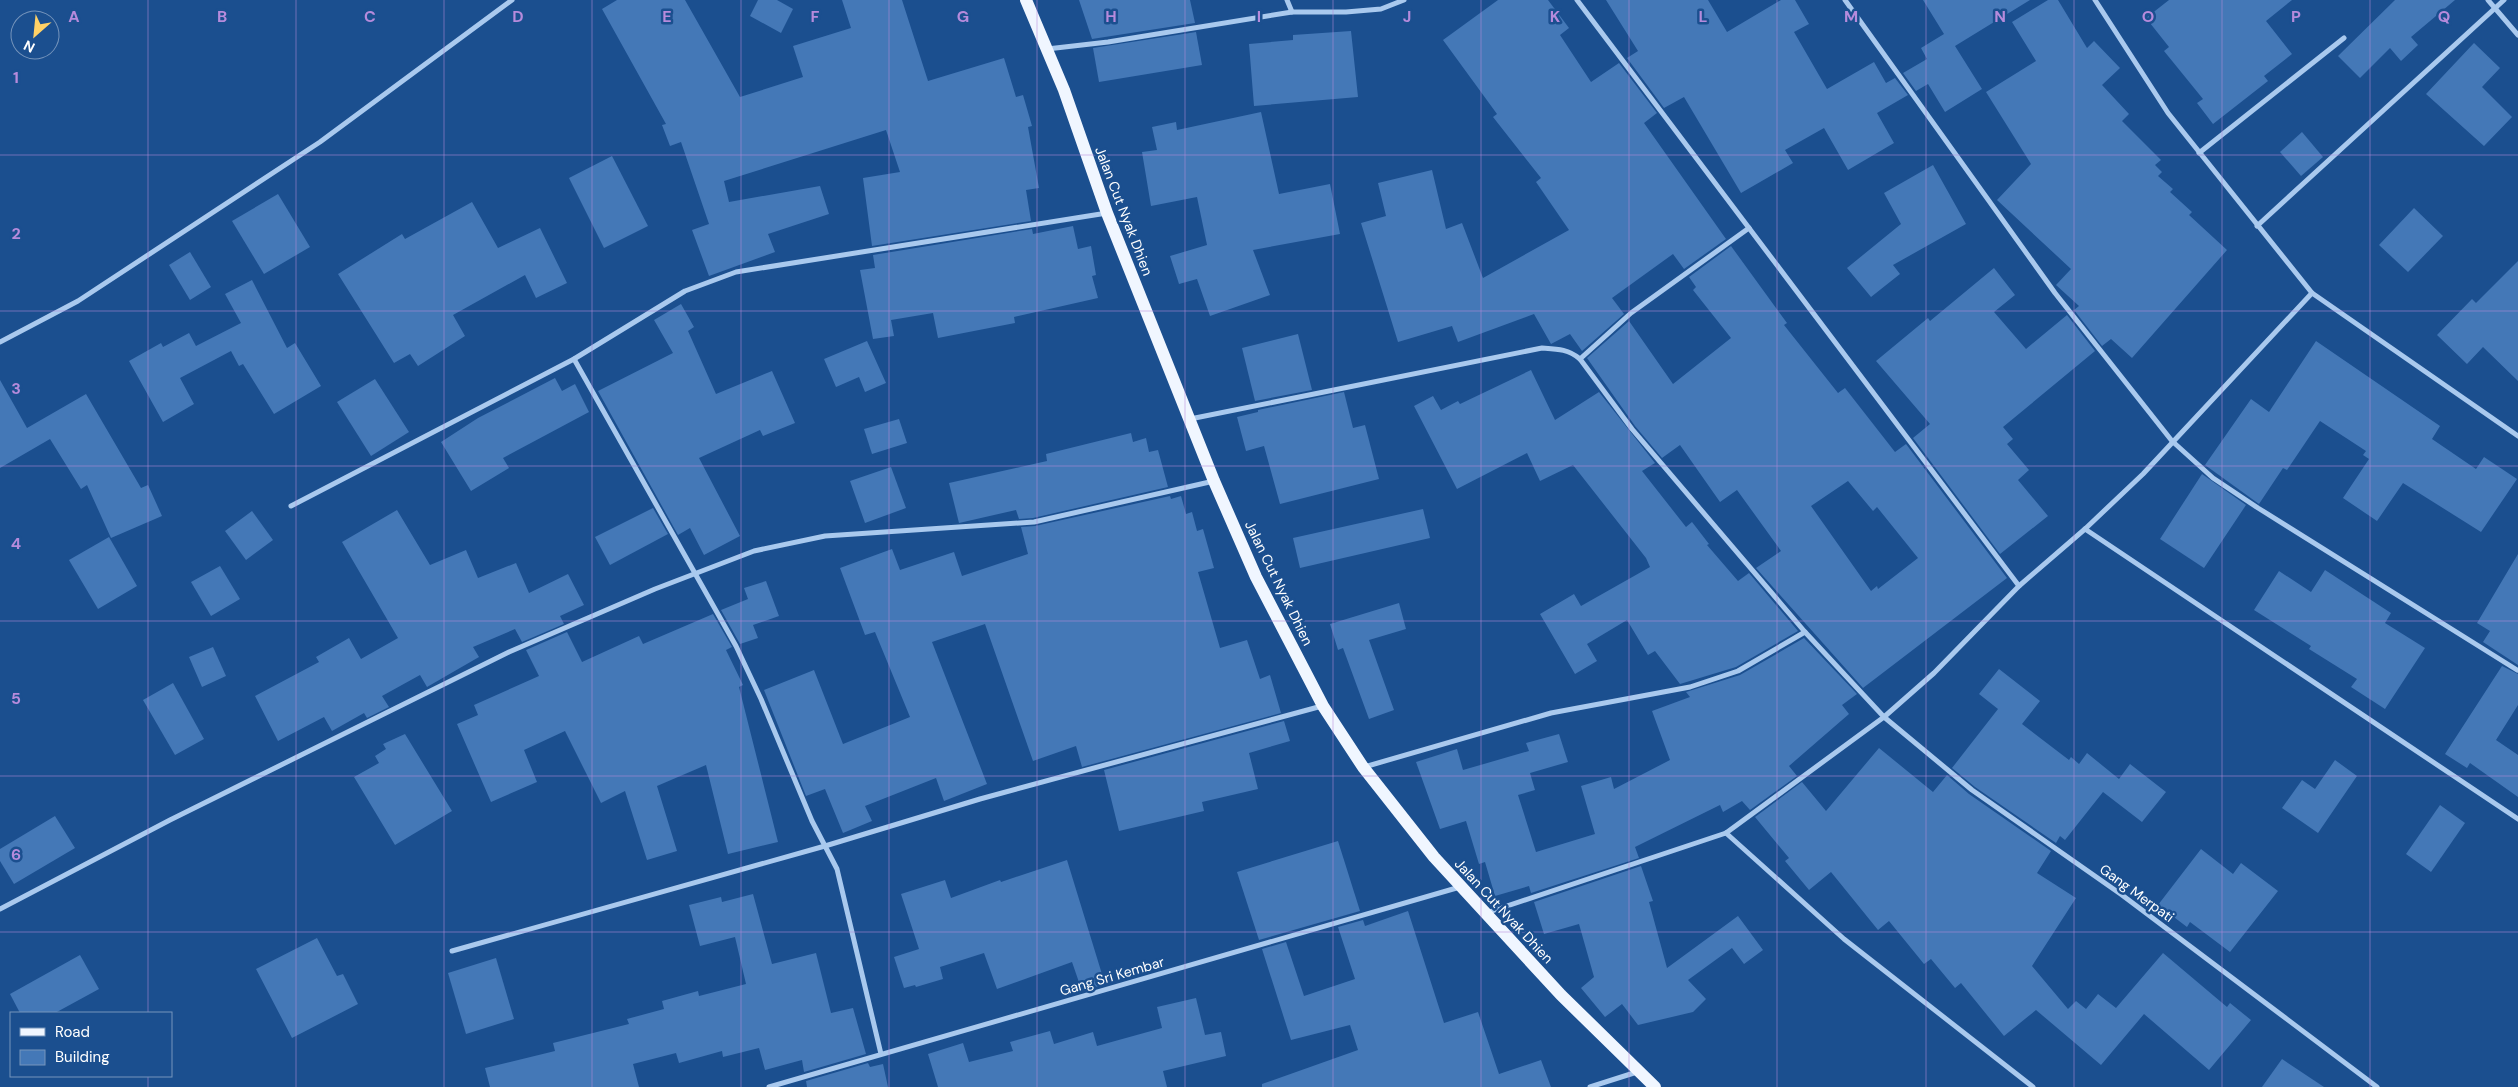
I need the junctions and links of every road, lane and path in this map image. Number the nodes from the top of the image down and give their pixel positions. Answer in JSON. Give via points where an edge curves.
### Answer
{"nodes":[{"id":1,"x":512,"y":0,"type":"edge"},
{"id":2,"x":1026,"y":0,"type":"edge"},
{"id":3,"x":1287,"y":0,"type":"edge"},
{"id":4,"x":1404,"y":0,"type":"edge"},
{"id":5,"x":1577,"y":0,"type":"edge"},
{"id":6,"x":1845,"y":0,"type":"edge"},
{"id":7,"x":2095,"y":0,"type":"edge"},
{"id":8,"x":2488,"y":0,"type":"edge"},
{"id":9,"x":2504,"y":0,"type":"edge"},
{"id":10,"x":2495,"y":8,"type":"junction"},
{"id":11,"x":1292,"y":12,"type":"junction"},
{"id":12,"x":2518,"y":35,"type":"edge"},
{"id":13,"x":2344,"y":38,"type":"dead end"},
{"id":14,"x":1046,"y":49,"type":"junction"},
{"id":15,"x":2199,"y":153,"type":"junction"},
{"id":16,"x":1107,"y":213,"type":"junction"},
{"id":17,"x":2257,"y":226,"type":"junction"},
{"id":18,"x":1749,"y":228,"type":"junction"},
{"id":19,"x":2312,"y":293,"type":"junction"},
{"id":20,"x":0,"y":342,"type":"edge"},
{"id":21,"x":574,"y":359,"type":"junction"},
{"id":22,"x":1580,"y":359,"type":"junction"},
{"id":23,"x":1188,"y":419,"type":"junction"},
{"id":24,"x":2518,"y":436,"type":"edge"},
{"id":25,"x":2172,"y":441,"type":"junction"},
{"id":26,"x":1214,"y":481,"type":"junction"},
{"id":27,"x":291,"y":506,"type":"dead end"},
{"id":28,"x":2084,"y":529,"type":"junction"},
{"id":29,"x":694,"y":574,"type":"junction"},
{"id":30,"x":2019,"y":586,"type":"junction"},
{"id":31,"x":1805,"y":632,"type":"junction"},
{"id":32,"x":2517,"y":670,"type":"edge"},
{"id":33,"x":1323,"y":706,"type":"junction"},
{"id":34,"x":1884,"y":717,"type":"junction"},
{"id":35,"x":1363,"y":767,"type":"junction"},
{"id":36,"x":2518,"y":818,"type":"edge"},
{"id":37,"x":1726,"y":833,"type":"junction"},
{"id":38,"x":825,"y":846,"type":"junction"},
{"id":39,"x":1460,"y":887,"type":"junction"},
{"id":40,"x":0,"y":909,"type":"edge"},
{"id":41,"x":1485,"y":913,"type":"junction"},
{"id":42,"x":452,"y":952,"type":"dead end"},
{"id":43,"x":881,"y":1054,"type":"junction"},
{"id":44,"x":1637,"y":1072,"type":"junction"},
{"id":45,"x":769,"y":1087,"type":"edge"},
{"id":46,"x":1590,"y":1087,"type":"edge"},
{"id":47,"x":1655,"y":1087,"type":"edge"},
{"id":48,"x":2033,"y":1087,"type":"edge"},
{"id":49,"x":2377,"y":1087,"type":"edge"}],
"edges":[{"from":1,"to":20,"type":"street","via":[[320,142],[78,301]]},
{"from":2,"to":14,"type":"main road","name":"Jalan Cut Nyak Dhien"},
{"from":3,"to":11,"type":"street"},
{"from":4,"to":11,"type":"street","via":[[1381,8],[1346,12]]},
{"from":5,"to":18,"type":"street"},
{"from":6,"to":25,"type":"street","via":[[2055,293]]},
{"from":7,"to":15,"type":"street","via":[[2168,113]]},
{"from":8,"to":10,"type":"street"},
{"from":9,"to":10,"type":"street"},
{"from":10,"to":12,"type":"street"},
{"from":10,"to":17,"type":"street"},
{"from":11,"to":14,"type":"street"},
{"from":13,"to":15,"type":"street"},
{"from":14,"to":16,"type":"main road","name":"Jalan Cut Nyak Dhien","via":[[1064,90]]},
{"from":15,"to":17,"type":"street"},
{"from":16,"to":21,"type":"street","via":[[736,272],[685,291]]},
{"from":16,"to":23,"type":"main road","name":"Jalan Cut Nyak Dhien"},
{"from":17,"to":19,"type":"street"},
{"from":18,"to":22,"type":"street","via":[[1631,314]]},
{"from":18,"to":30,"type":"street"},
{"from":19,"to":24,"type":"street"},
{"from":19,"to":25,"type":"street"},
{"from":21,"to":27,"type":"street"},
{"from":21,"to":29,"type":"street"},
{"from":22,"to":23,"type":"street","via":[[1563,349],[1542,348]]},
{"from":22,"to":31,"type":"street","name":"Gang Merpati","via":[[1632,429]]},
{"from":23,"to":26,"type":"main road","name":"Jalan Cut Nyak Dhien"},
{"from":25,"to":28,"type":"street","via":[[2143,474]]},
{"from":25,"to":32,"type":"street","via":[[2213,478],[2258,508]]},
{"from":26,"to":29,"type":"street","via":[[1034,522],[825,536],[754,551]]},
{"from":26,"to":33,"type":"main road","name":"Jalan Cut Nyak Dhien","via":[[1256,577]]},
{"from":28,"to":30,"type":"street"},
{"from":28,"to":36,"type":"street"},
{"from":29,"to":38,"type":"street","via":[[736,646]]},
{"from":29,"to":40,"type":"street","via":[[509,652],[170,820]]},
{"from":30,"to":34,"type":"street","via":[[1934,673]]},
{"from":31,"to":34,"type":"street","name":"Gang Merpati"},
{"from":31,"to":35,"type":"street","via":[[1738,671],[1690,687],[1551,713]]},
{"from":33,"to":35,"type":"main road","name":"Jalan Cut Nyak Dhien"},
{"from":33,"to":38,"type":"street","via":[[980,799]]},
{"from":34,"to":37,"type":"street"},
{"from":34,"to":49,"type":"street","name":"Gang Merpati","via":[[1972,790],[2122,896]]},
{"from":35,"to":39,"type":"main road","name":"Jalan Cut Nyak Dhien"},
{"from":37,"to":41,"type":"street"},
{"from":37,"to":48,"type":"street","via":[[1844,939]]},
{"from":38,"to":42,"type":"street"},
{"from":38,"to":43,"type":"street","via":[[839,875]]},
{"from":39,"to":41,"type":"main road","name":"Jalan Cut Nyak Dhien"},
{"from":39,"to":43,"type":"street","name":"Gang Sri Kembar"},
{"from":41,"to":44,"type":"main road","name":"Jalan Cut Nyak Dhien"},
{"from":43,"to":45,"type":"street","name":"Gang Sri Kembar"},
{"from":44,"to":46,"type":"street"},
{"from":44,"to":47,"type":"main road","name":"Jalan Cut Nyak Dhien"}]}
